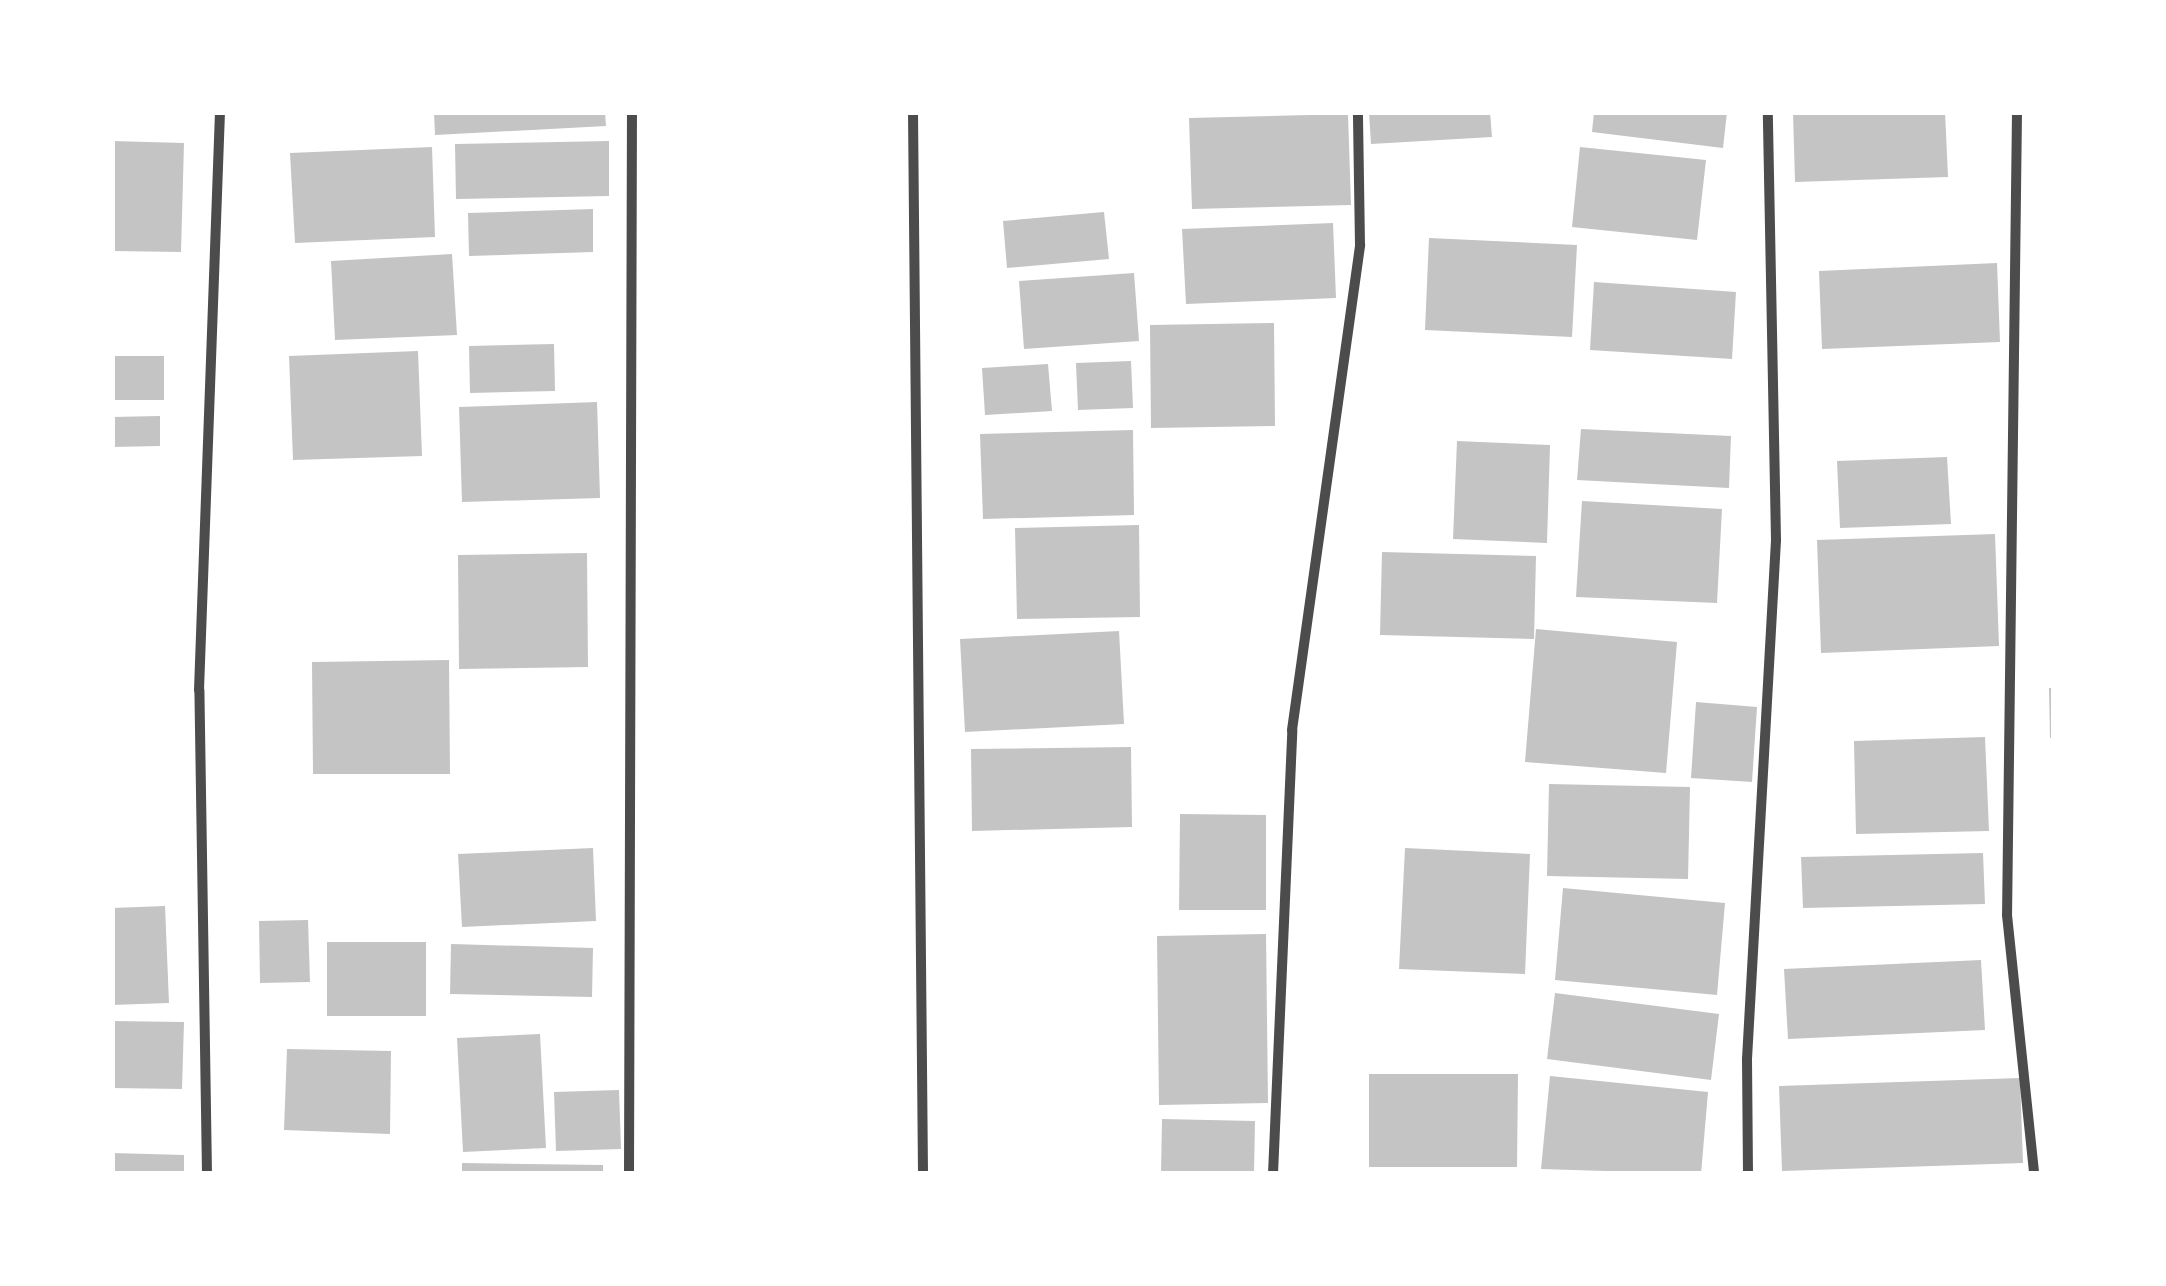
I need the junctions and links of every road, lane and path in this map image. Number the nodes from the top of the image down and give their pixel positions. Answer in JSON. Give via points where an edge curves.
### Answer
{"nodes":[{"id":1,"x":220,"y":112,"type":"edge"},
{"id":2,"x":632,"y":112,"type":"edge"},
{"id":3,"x":913,"y":112,"type":"edge"},
{"id":4,"x":1358,"y":112,"type":"edge"},
{"id":5,"x":1768,"y":112,"type":"edge"},
{"id":6,"x":2017,"y":112,"type":"edge"},
{"id":7,"x":207,"y":1174,"type":"edge"},
{"id":8,"x":629,"y":1174,"type":"edge"},
{"id":9,"x":922,"y":1174,"type":"edge"},
{"id":10,"x":1273,"y":1174,"type":"edge"},
{"id":11,"x":1748,"y":1174,"type":"edge"},
{"id":12,"x":2034,"y":1174,"type":"edge"}],
"edges":[{"from":1,"to":7,"type":"street","via":[[199,690]]},
{"from":2,"to":8,"type":"street"},
{"from":3,"to":9,"type":"street"},
{"from":4,"to":10,"type":"street","via":[[1360,244],[1292,730]]},
{"from":5,"to":11,"type":"street","via":[[1776,540],[1747,1059]]},
{"from":6,"to":12,"type":"street","via":[[2007,915]]}]}
